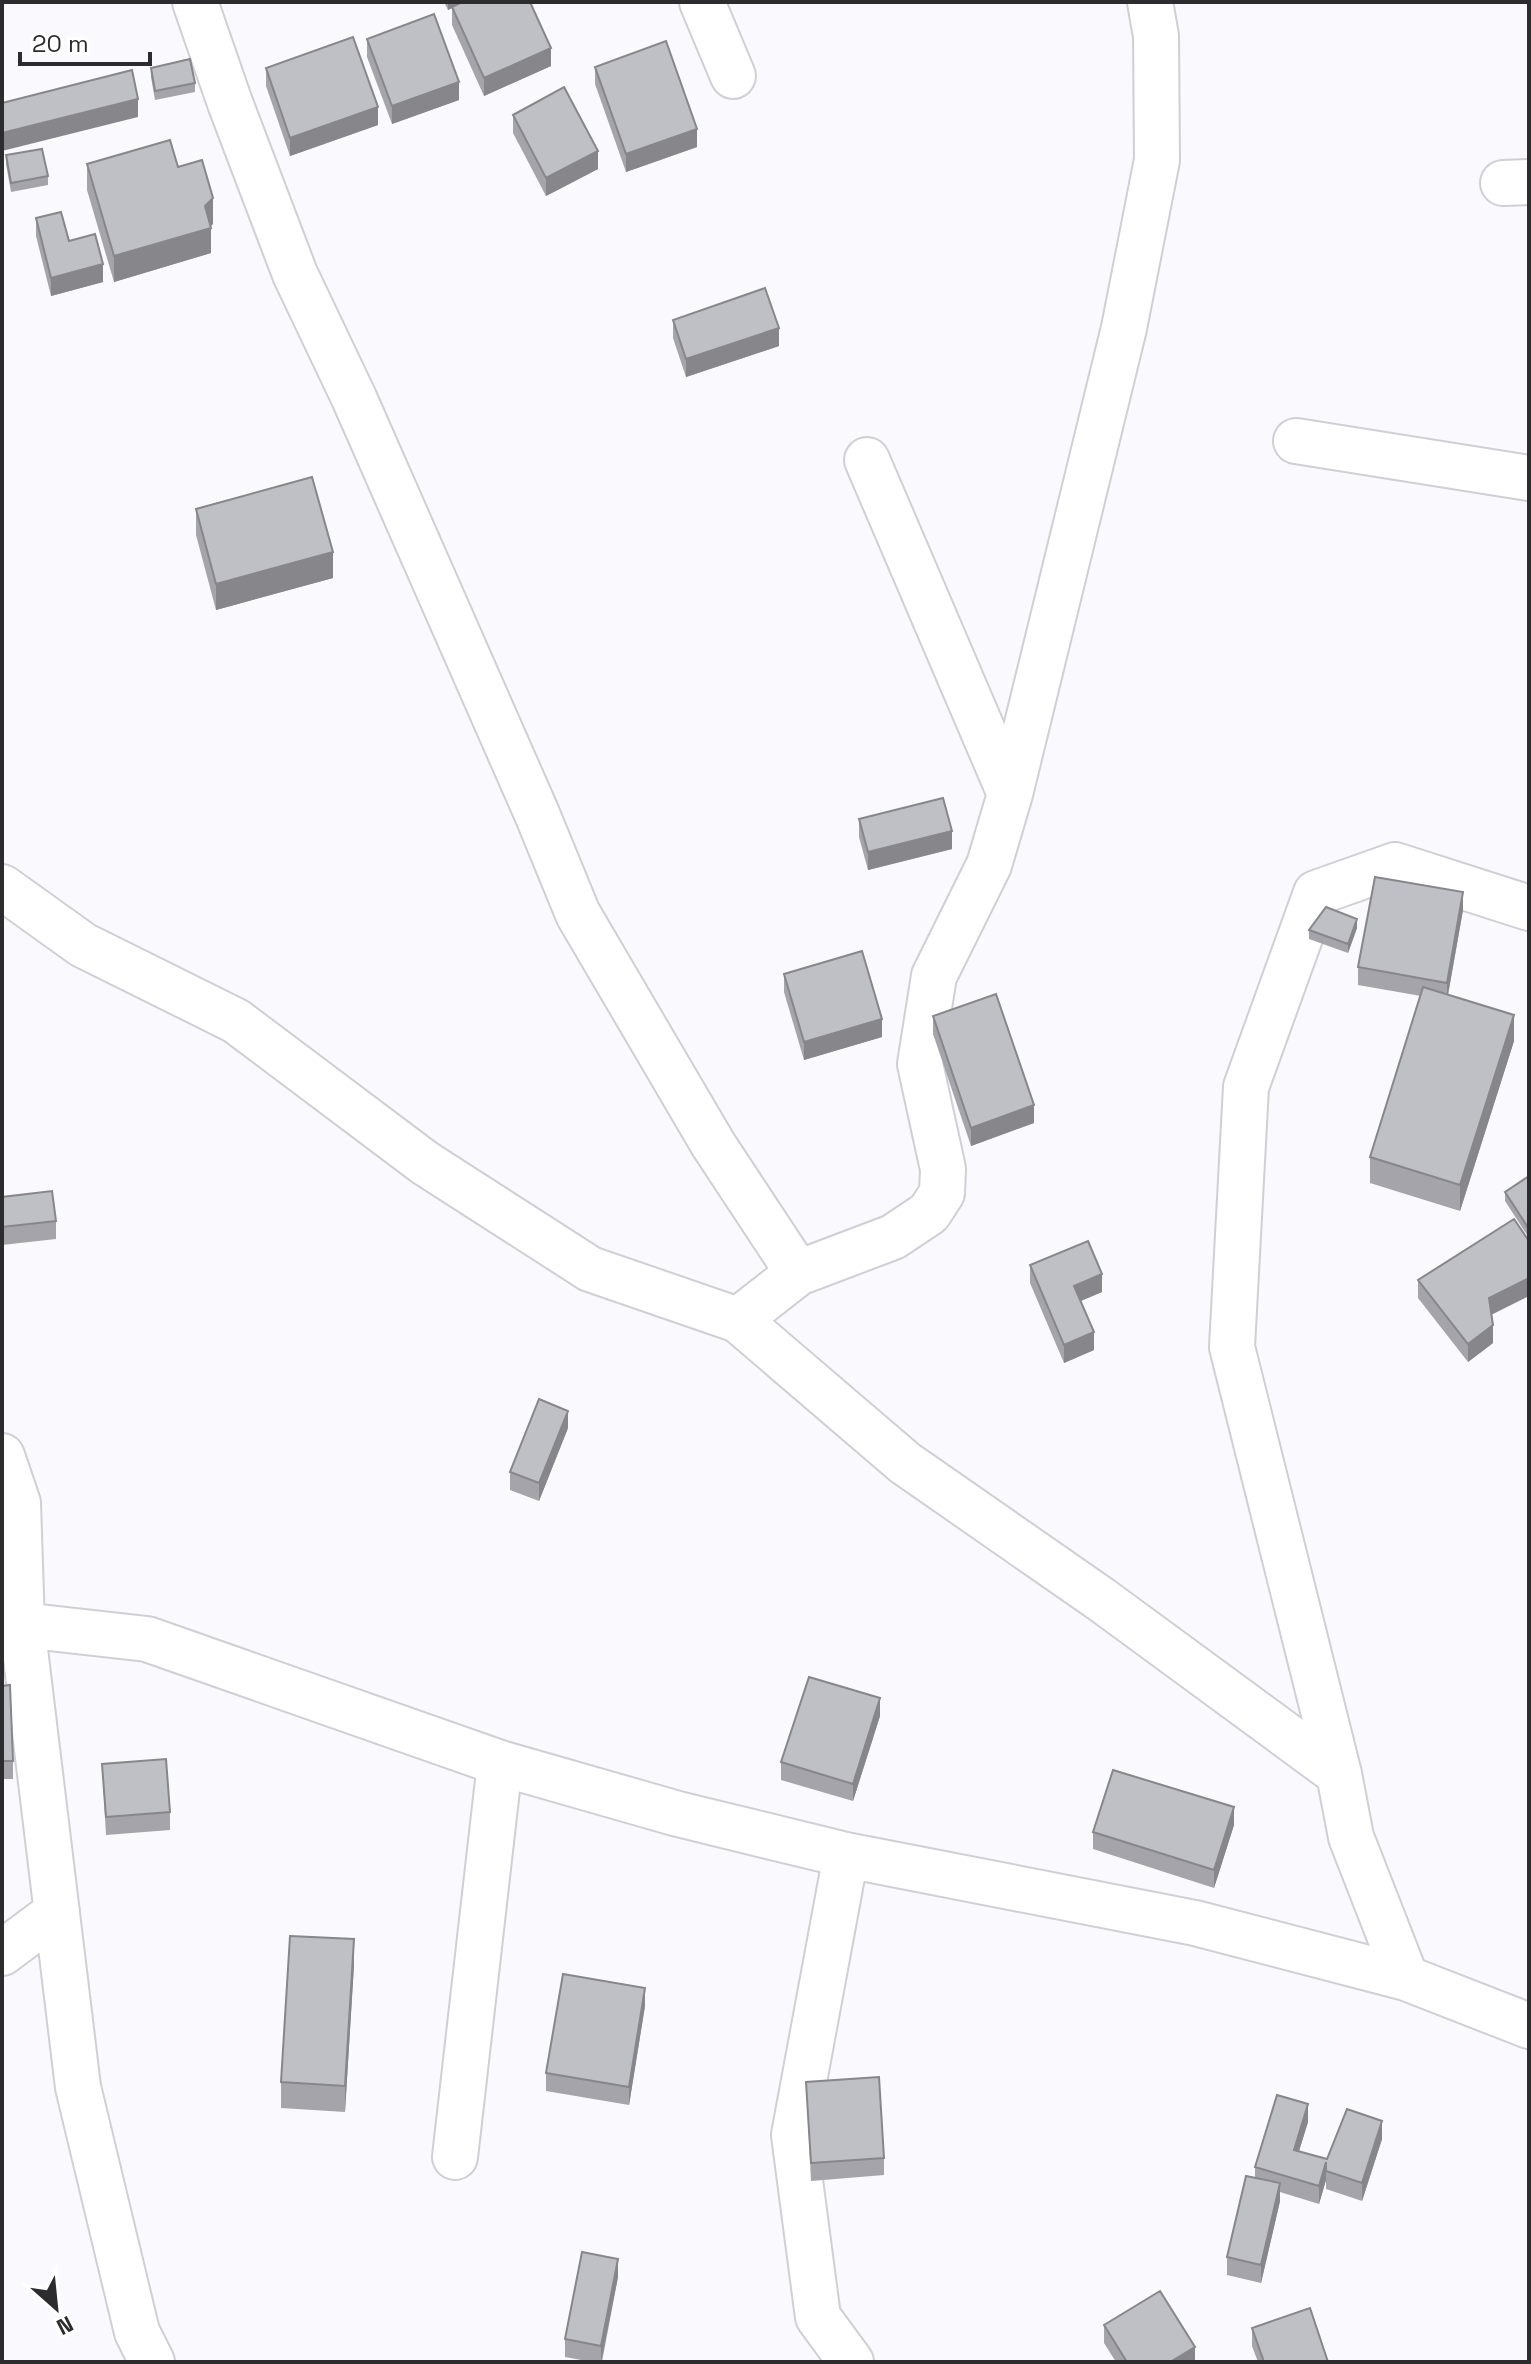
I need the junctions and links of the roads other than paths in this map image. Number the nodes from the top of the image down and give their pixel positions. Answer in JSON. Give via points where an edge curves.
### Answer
{"nodes":[{"id":1,"x":195,"y":2,"type":"edge"},
{"id":2,"x":702,"y":2,"type":"edge"},
{"id":3,"x":1150,"y":2,"type":"edge"},
{"id":4,"x":733,"y":76,"type":"dead end"},
{"id":5,"x":1296,"y":441,"type":"dead end"},
{"id":6,"x":867,"y":460,"type":"dead end"},
{"id":7,"x":1529,"y":478,"type":"edge"},
{"id":8,"x":1010,"y":794,"type":"junction"},
{"id":9,"x":2,"y":887,"type":"edge"},
{"id":10,"x":1529,"y":908,"type":"edge"},
{"id":11,"x":798,"y":1273,"type":"junction"},
{"id":12,"x":738,"y":1320,"type":"junction"},
{"id":13,"x":2,"y":1456,"type":"edge"},
{"id":14,"x":12,"y":1622,"type":"edge"},
{"id":15,"x":500,"y":1763,"type":"junction"},
{"id":16,"x":1339,"y":1774,"type":"junction"},
{"id":17,"x":846,"y":1855,"type":"junction"},
{"id":18,"x":57,"y":1912,"type":"junction"},
{"id":19,"x":2,"y":1953,"type":"edge"},
{"id":20,"x":1406,"y":1978,"type":"junction"},
{"id":21,"x":1529,"y":2026,"type":"edge"},
{"id":22,"x":455,"y":2157,"type":"dead end"},
{"id":23,"x":152,"y":2362,"type":"edge"},
{"id":24,"x":851,"y":2362,"type":"edge"}],
"edges":[{"from":1,"to":11,"type":"street","via":[[295,274],[578,914],[713,1144]]},
{"from":2,"to":4,"type":"street"},
{"from":3,"to":8,"type":"street","via":[[1156,36],[1157,160],[1124,328]]},
{"from":5,"to":7,"type":"street"},
{"from":6,"to":8,"type":"street"},
{"from":8,"to":11,"type":"street","via":[[989,865],[934,976],[920,1064],[943,1169],[942,1193],[929,1213],[893,1237]]},
{"from":9,"to":12,"type":"street","via":[[83,945],[236,1021],[425,1163],[590,1269]]},
{"from":10,"to":16,"type":"street","via":[[1395,865],[1316,893],[1246,1087],[1232,1347]]},
{"from":11,"to":12,"type":"street"},
{"from":12,"to":16,"type":"street","via":[[905,1463]]},
{"from":13,"to":14,"type":"street","via":[[18,1503]]},
{"from":14,"to":15,"type":"street","via":[[147,1639]]},
{"from":14,"to":18,"type":"street"},
{"from":15,"to":17,"type":"street"},
{"from":15,"to":22,"type":"street"},
{"from":16,"to":20,"type":"street","via":[[1351,1837]]},
{"from":17,"to":20,"type":"street","via":[[1195,1923]]},
{"from":17,"to":24,"type":"street","via":[[794,2135],[818,2317]]},
{"from":18,"to":19,"type":"street"},
{"from":18,"to":23,"type":"street","via":[[78,2087],[137,2332]]},
{"from":20,"to":21,"type":"street"}]}
